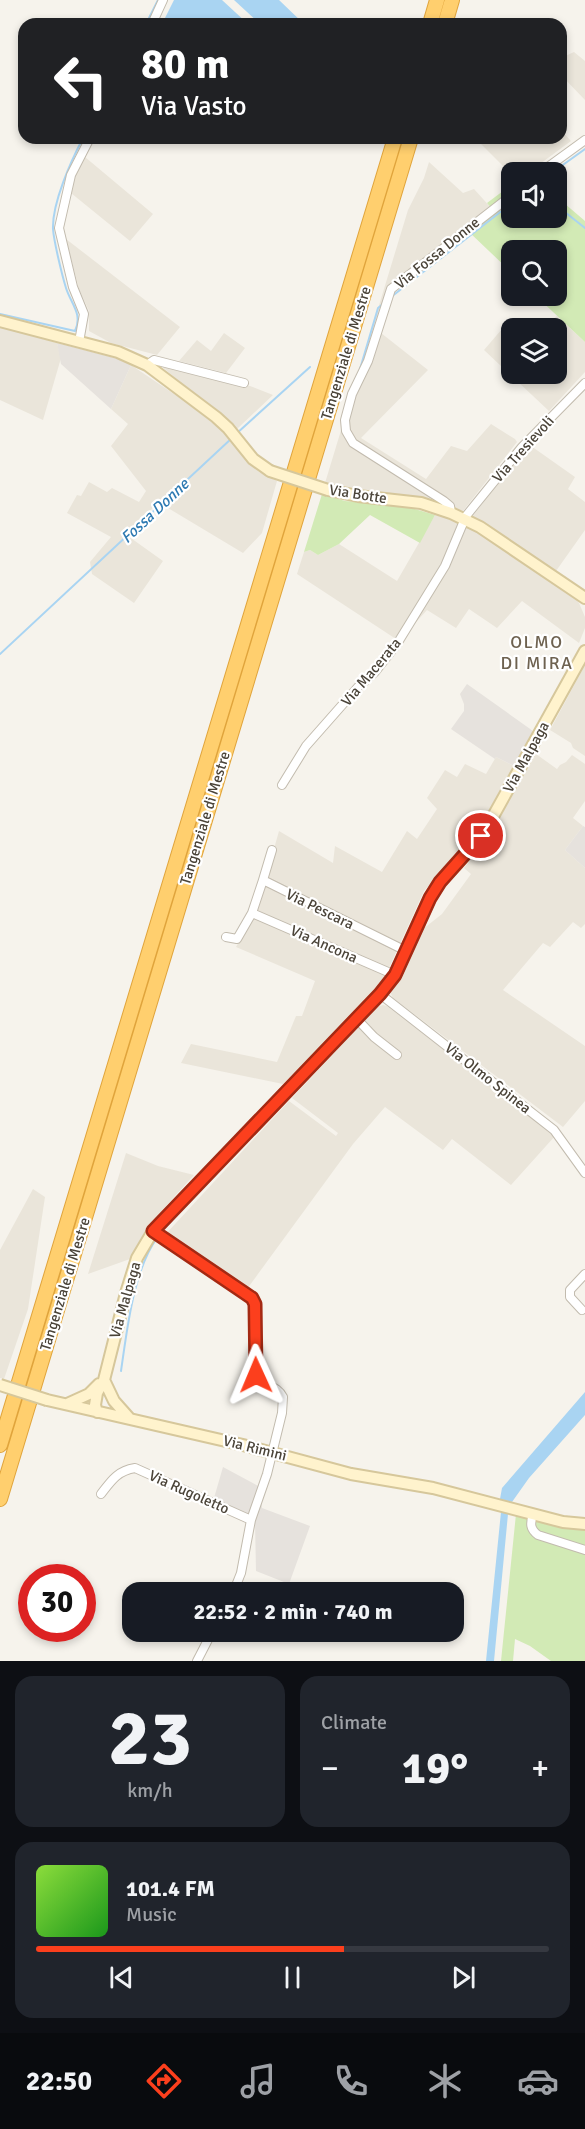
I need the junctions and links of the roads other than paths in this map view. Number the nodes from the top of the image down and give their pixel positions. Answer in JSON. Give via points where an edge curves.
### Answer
{"nodes":[{"id":1,"x":163,"y":0,"type":"edge"},
{"id":2,"x":437,"y":0,"type":"edge"},
{"id":3,"x":452,"y":0,"type":"edge"},
{"id":4,"x":155,"y":18,"type":"edge"},
{"id":5,"x":432,"y":18,"type":"edge"},
{"id":6,"x":447,"y":18,"type":"edge"},
{"id":7,"x":585,"y":140,"type":"edge"},
{"id":8,"x":87,"y":144,"type":"edge"},
{"id":9,"x":393,"y":144,"type":"edge"},
{"id":10,"x":409,"y":144,"type":"edge"},
{"id":11,"x":555,"y":162,"type":"edge"},
{"id":12,"x":501,"y":203,"type":"edge"},
{"id":13,"x":0,"y":321,"type":"edge"},
{"id":14,"x":79,"y":342,"type":"junction"},
{"id":15,"x":147,"y":365,"type":"junction"},
{"id":16,"x":585,"y":382,"type":"edge"},
{"id":17,"x":244,"y":383,"type":"dead end"},
{"id":18,"x":451,"y":513,"type":"junction"},
{"id":19,"x":465,"y":519,"type":"junction"},
{"id":20,"x":585,"y":598,"type":"edge"},
{"id":21,"x":585,"y":652,"type":"edge"},
{"id":22,"x":282,"y":785,"type":"dead end"},
{"id":23,"x":272,"y":850,"type":"dead end"},
{"id":24,"x":263,"y":880,"type":"junction"},
{"id":25,"x":252,"y":913,"type":"junction"},
{"id":26,"x":226,"y":937,"type":"dead end"},
{"id":27,"x":406,"y":951,"type":"junction"},
{"id":28,"x":395,"y":975,"type":"junction"},
{"id":29,"x":380,"y":994,"type":"junction"},
{"id":30,"x":356,"y":1018,"type":"junction"},
{"id":31,"x":397,"y":1055,"type":"dead end"},
{"id":32,"x":585,"y":1173,"type":"edge"},
{"id":33,"x":157,"y":1234,"type":"junction"},
{"id":34,"x":585,"y":1274,"type":"edge"},
{"id":35,"x":582,"y":1310,"type":"dead end"},
{"id":36,"x":104,"y":1380,"type":"junction"},
{"id":37,"x":0,"y":1385,"type":"edge"},
{"id":38,"x":67,"y":1404,"type":"junction"},
{"id":39,"x":99,"y":1413,"type":"junction"},
{"id":40,"x":131,"y":1420,"type":"junction"},
{"id":41,"x":0,"y":1445,"type":"edge"},
{"id":42,"x":272,"y":1452,"type":"junction"},
{"id":43,"x":101,"y":1494,"type":"dead end"},
{"id":44,"x":0,"y":1499,"type":"edge"},
{"id":45,"x":533,"y":1514,"type":"junction"},
{"id":46,"x":251,"y":1520,"type":"junction"},
{"id":47,"x":585,"y":1524,"type":"edge"},
{"id":48,"x":585,"y":1550,"type":"edge"},
{"id":49,"x":237,"y":1582,"type":"edge"},
{"id":50,"x":207,"y":1642,"type":"edge"},
{"id":51,"x":197,"y":1661,"type":"edge"}],
"edges":[{"from":1,"to":4,"type":"street"},
{"from":2,"to":5,"type":"highway"},
{"from":3,"to":6,"type":"highway"},
{"from":7,"to":11,"type":"street"},
{"from":8,"to":14,"type":"street","via":[[71,175],[59,228],[73,287],[84,314]]},
{"from":9,"to":41,"type":"highway","name":"Tangenziale di Mestre"},
{"from":10,"to":44,"type":"highway","name":"Tangenziale di Mestre"},
{"from":12,"to":18,"type":"street","name":"Via Fossa Donne","via":[[394,285],[345,420],[348,438],[450,506]]},
{"from":13,"to":14,"type":"street","name":"Via Botte"},
{"from":14,"to":15,"type":"street","name":"Via Botte"},
{"from":15,"to":17,"type":"street","name":"Via Botte","via":[[154,360]]},
{"from":15,"to":18,"type":"street","name":"Via Botte","bridge":true,"via":[[197,402],[270,471],[328,490],[421,503]]},
{"from":16,"to":19,"type":"street","name":"Via Tresievoli","via":[[522,447]]},
{"from":18,"to":19,"type":"street","name":"Via Botte"},
{"from":19,"to":20,"type":"street","name":"Via Botte"},
{"from":19,"to":22,"type":"street","name":"Via Macerata","via":[[445,566],[397,644],[306,746]]},
{"from":21,"to":27,"type":"street","name":"Via Malpaga","via":[[486,829],[430,898]]},
{"from":23,"to":24,"type":"street"},
{"from":24,"to":25,"type":"street"},
{"from":24,"to":27,"type":"street","name":"Via Pescara"},
{"from":25,"to":26,"type":"street","via":[[237,939]]},
{"from":25,"to":28,"type":"street","name":"Via Ancona"},
{"from":27,"to":28,"type":"street","name":"Via Malpaga"},
{"from":28,"to":29,"type":"street","name":"Via Malpaga"},
{"from":29,"to":30,"type":"street","name":"Via Malpaga"},
{"from":29,"to":32,"type":"street","name":"Via Olmo Spinea","via":[[554,1130]]},
{"from":30,"to":31,"type":"street"},
{"from":30,"to":33,"type":"street","name":"Via Malpaga"},
{"from":33,"to":36,"type":"street","name":"Via Malpaga","via":[[137,1258]]},
{"from":33,"to":42,"type":"street","via":[[252,1298],[256,1375],[283,1397]]},
{"from":34,"to":35,"type":"street","via":[[570,1290],[570,1297]]},
{"from":36,"to":38,"type":"street","via":[[89,1394]]},
{"from":36,"to":39,"type":"street","name":"Via Malpaga","via":[[96,1398]]},
{"from":36,"to":40,"type":"street","via":[[114,1401]]},
{"from":37,"to":38,"type":"street","name":"Via Rimini","bridge":true},
{"from":38,"to":39,"type":"street","name":"Via Rimini"},
{"from":39,"to":40,"type":"street","name":"Via Rimini"},
{"from":40,"to":42,"type":"street","name":"Via Rimini"},
{"from":42,"to":45,"type":"street","name":"Via Rimini","via":[[351,1474],[433,1488]]},
{"from":42,"to":46,"type":"street"},
{"from":43,"to":46,"type":"street","name":"Via Rugoletto","via":[[114,1476],[135,1468]]},
{"from":45,"to":47,"type":"street","name":"Via Rimini"},
{"from":45,"to":48,"type":"street","via":[[530,1523],[538,1535]]},
{"from":46,"to":49,"type":"street"},
{"from":50,"to":51,"type":"street"}]}
